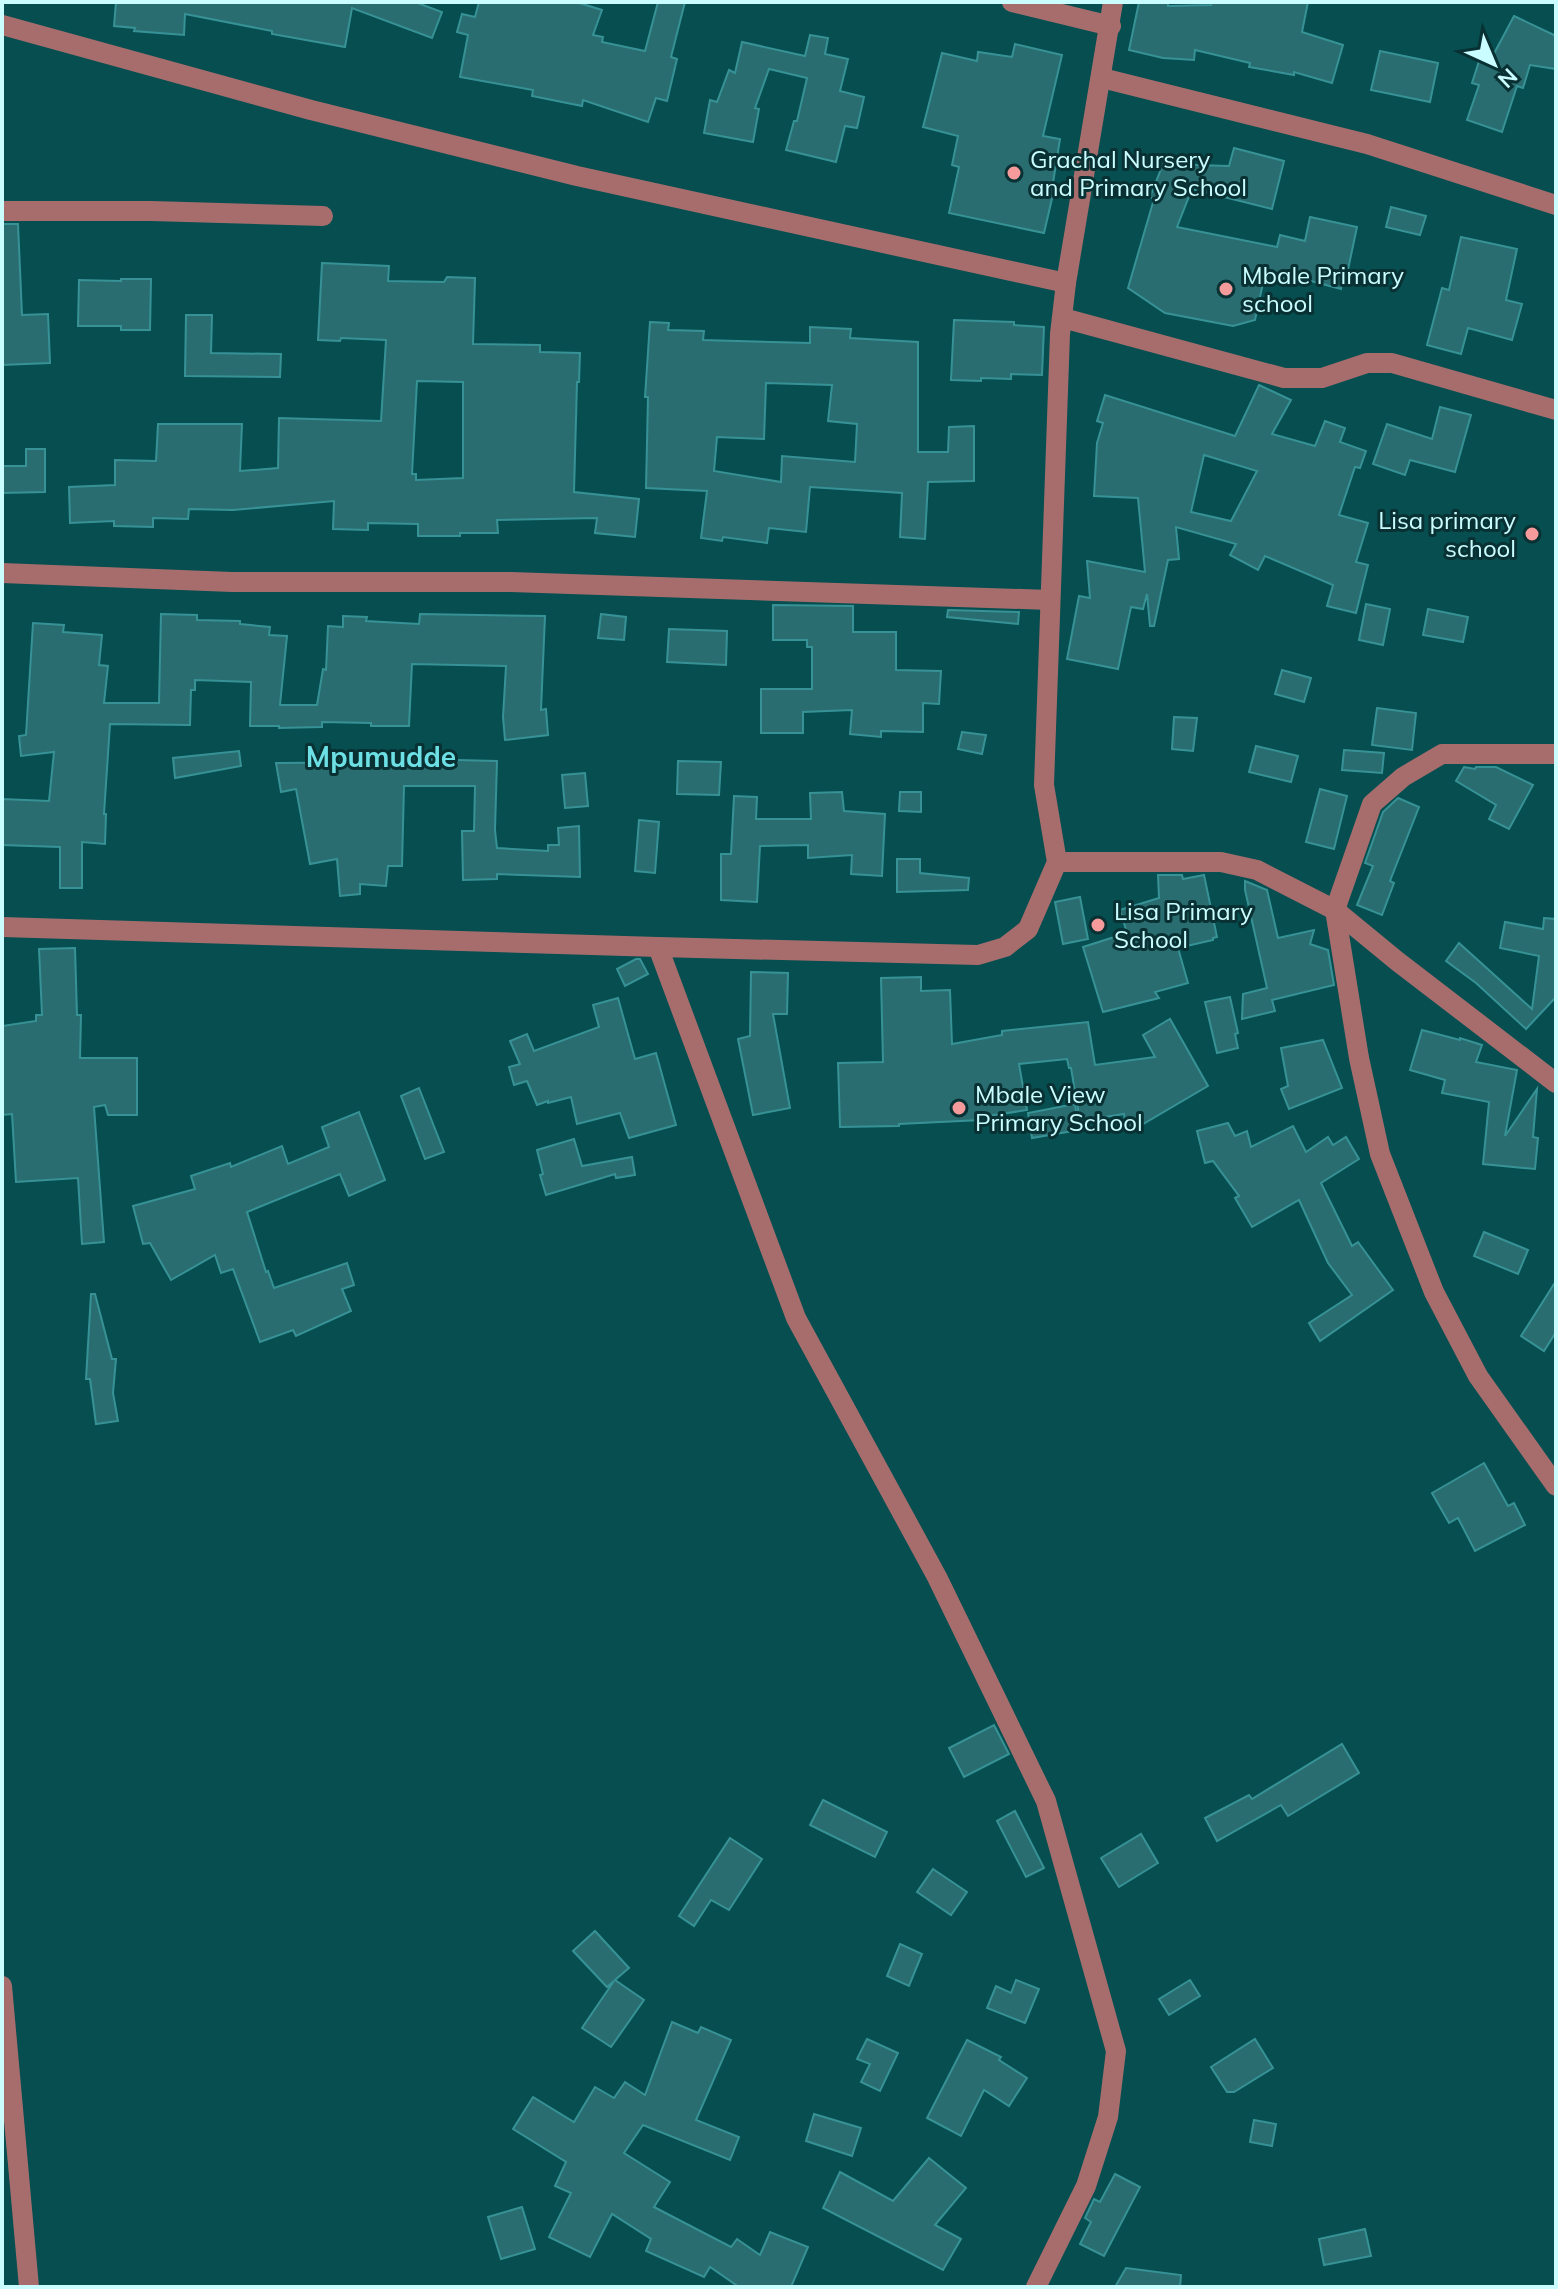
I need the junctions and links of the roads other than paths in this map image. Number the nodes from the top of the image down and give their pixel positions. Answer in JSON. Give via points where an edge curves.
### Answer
{"nodes":[{"id":1,"x":1012,"y":2,"type":"edge"},
{"id":2,"x":1113,"y":2,"type":"edge"},
{"id":3,"x":2,"y":25,"type":"edge"},
{"id":4,"x":1111,"y":26,"type":"junction"},
{"id":5,"x":1102,"y":78,"type":"junction"},
{"id":6,"x":1556,"y":205,"type":"edge"},
{"id":7,"x":2,"y":211,"type":"edge"},
{"id":8,"x":323,"y":216,"type":"dead end"},
{"id":9,"x":1066,"y":283,"type":"junction"},
{"id":10,"x":1063,"y":318,"type":"junction"},
{"id":11,"x":1556,"y":410,"type":"edge"},
{"id":12,"x":2,"y":573,"type":"edge"},
{"id":13,"x":1050,"y":600,"type":"junction"},
{"id":14,"x":1556,"y":754,"type":"edge"},
{"id":15,"x":1057,"y":862,"type":"junction"},
{"id":16,"x":1335,"y":910,"type":"junction"},
{"id":17,"x":2,"y":927,"type":"edge"},
{"id":18,"x":658,"y":947,"type":"junction"},
{"id":19,"x":1556,"y":1083,"type":"edge"},
{"id":20,"x":1556,"y":1486,"type":"edge"},
{"id":21,"x":2,"y":1986,"type":"edge"},
{"id":22,"x":29,"y":2287,"type":"edge"},
{"id":23,"x":1036,"y":2287,"type":"edge"}],
"edges":[{"from":1,"to":4,"type":"street"},
{"from":2,"to":4,"type":"street"},
{"from":3,"to":9,"type":"street","via":[[577,176]]},
{"from":4,"to":5,"type":"street"},
{"from":5,"to":6,"type":"street","via":[[1367,144]]},
{"from":5,"to":9,"type":"street"},
{"from":7,"to":8,"type":"street"},
{"from":9,"to":10,"type":"street"},
{"from":10,"to":11,"type":"street","via":[[1284,378],[1322,378],[1367,363],[1392,363]]},
{"from":10,"to":13,"type":"street"},
{"from":12,"to":13,"type":"street","via":[[232,582],[511,582]]},
{"from":13,"to":15,"type":"street","via":[[1044,785]]},
{"from":14,"to":16,"type":"street","via":[[1442,754],[1403,777],[1372,804]]},
{"from":15,"to":16,"type":"street","via":[[1221,862],[1257,870]]},
{"from":15,"to":18,"type":"street","via":[[1028,929],[1005,947],[978,955]]},
{"from":16,"to":19,"type":"street"},
{"from":16,"to":20,"type":"street","via":[[1380,1154],[1434,1292],[1478,1376]]},
{"from":17,"to":18,"type":"street"},
{"from":18,"to":23,"type":"street","via":[[796,1318],[937,1577],[1046,1801],[1116,2051],[1108,2117],[1086,2186]]},
{"from":21,"to":22,"type":"street"}]}
